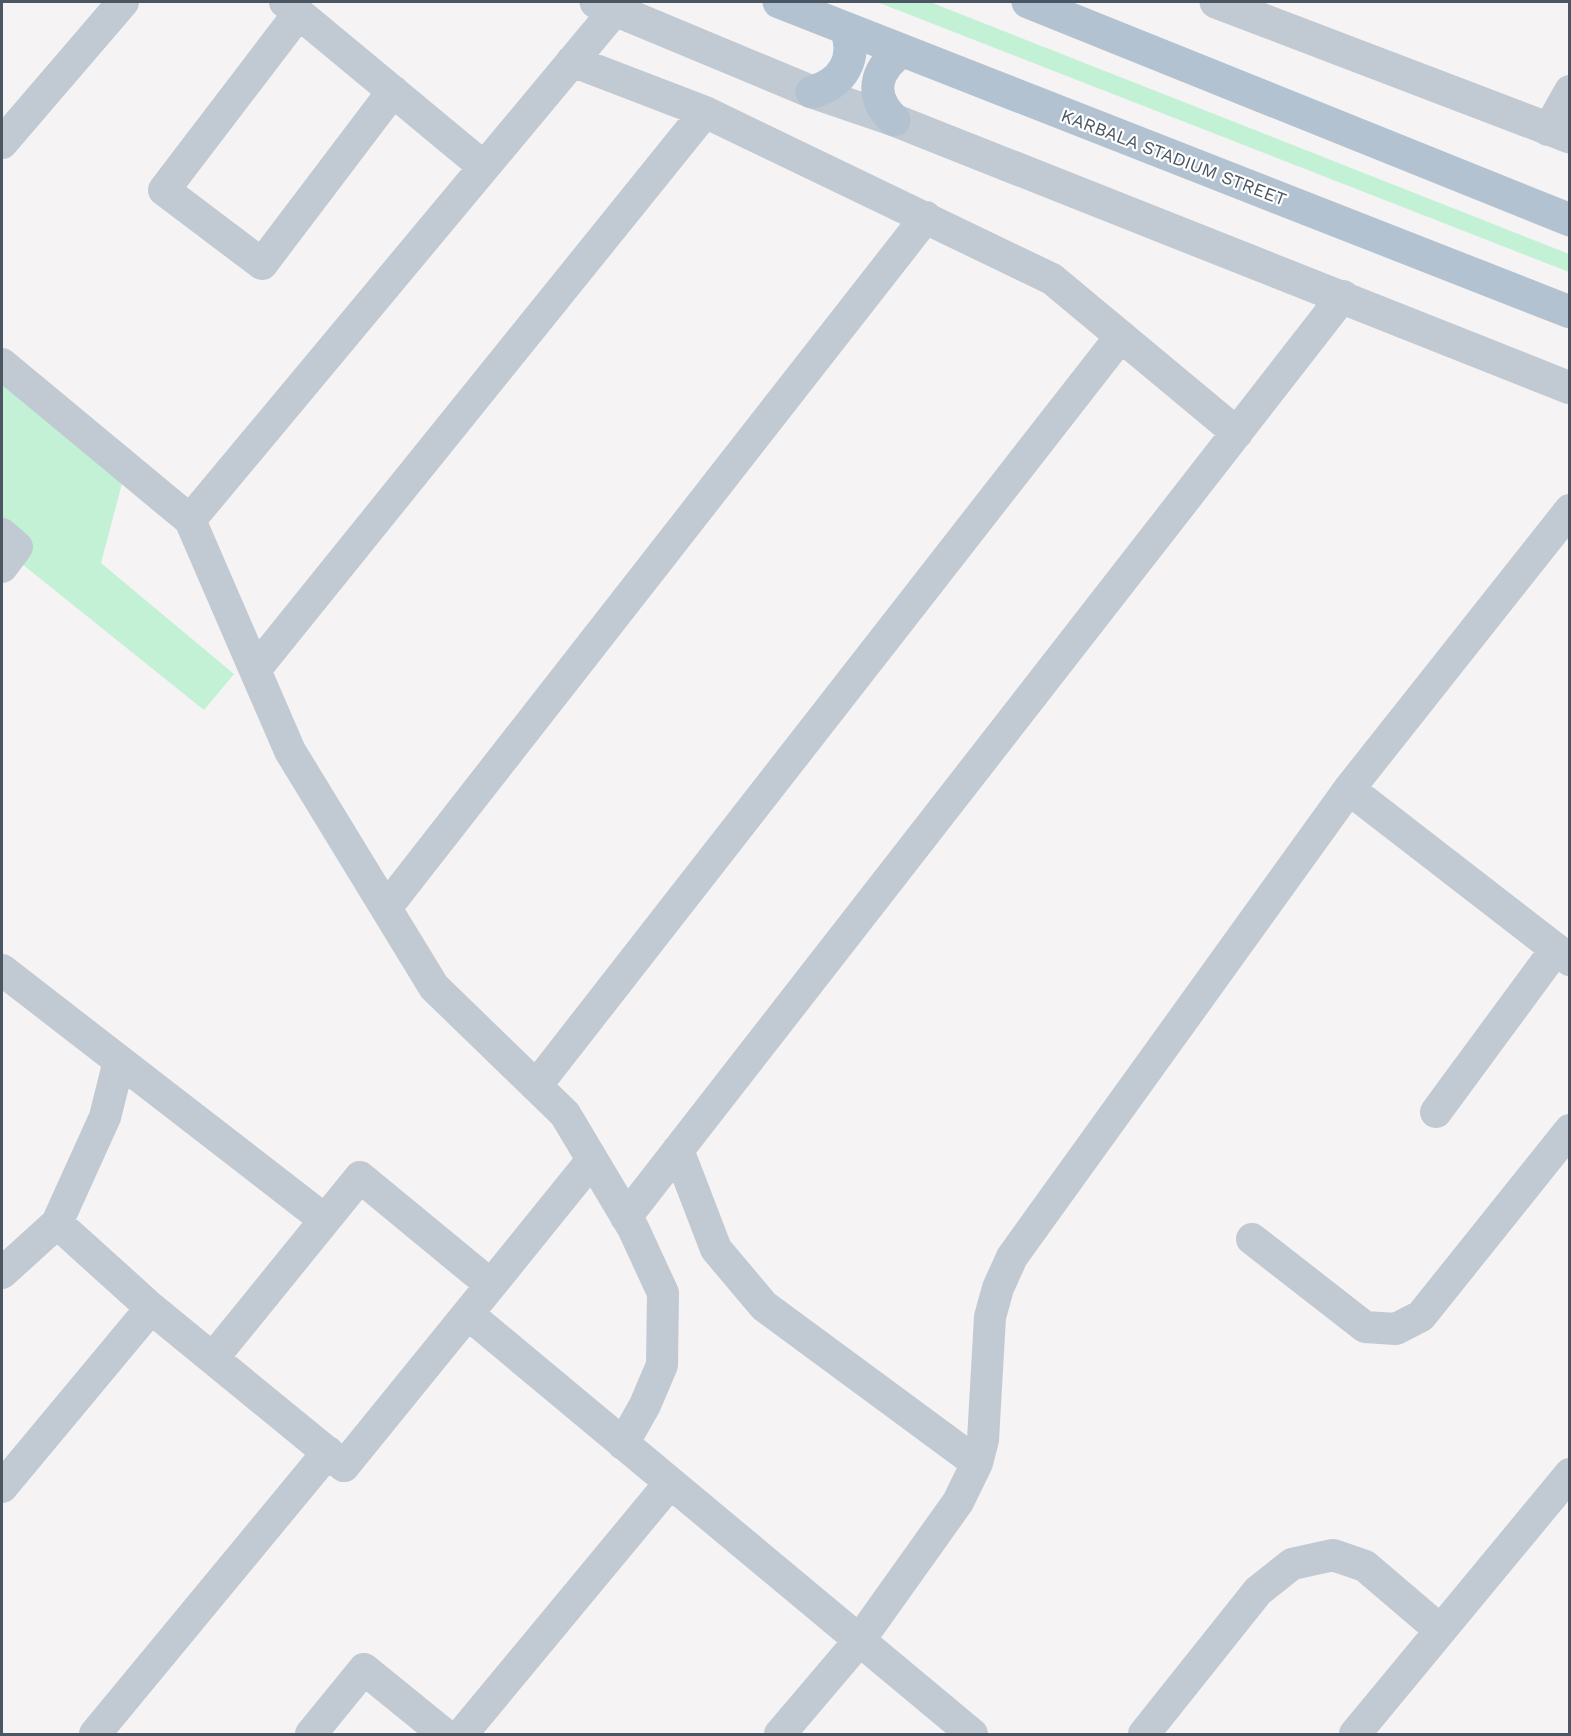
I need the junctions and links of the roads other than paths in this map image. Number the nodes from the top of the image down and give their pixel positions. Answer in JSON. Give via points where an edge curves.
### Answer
{"nodes":[{"id":1,"x":123,"y":2,"type":"edge"},
{"id":2,"x":779,"y":2,"type":"edge"},
{"id":3,"x":1028,"y":2,"type":"edge"},
{"id":4,"x":1215,"y":2,"type":"edge"},
{"id":5,"x":606,"y":5,"type":"edge"},
{"id":6,"x":292,"y":7,"type":"edge"},
{"id":7,"x":846,"y":28,"type":"junction"},
{"id":8,"x":902,"y":51,"type":"junction"},
{"id":9,"x":572,"y":61,"type":"junction"},
{"id":10,"x":393,"y":91,"type":"junction"},
{"id":11,"x":1569,"y":91,"type":"edge"},
{"id":12,"x":812,"y":92,"type":"junction"},
{"id":13,"x":705,"y":112,"type":"junction"},
{"id":14,"x":894,"y":120,"type":"junction"},
{"id":15,"x":1559,"y":134,"type":"edge"},
{"id":16,"x":2,"y":143,"type":"edge"},
{"id":17,"x":484,"y":166,"type":"junction"},
{"id":18,"x":926,"y":217,"type":"junction"},
{"id":19,"x":1569,"y":220,"type":"edge"},
{"id":20,"x":1343,"y":296,"type":"junction"},
{"id":21,"x":1569,"y":312,"type":"edge"},
{"id":22,"x":1120,"y":336,"type":"junction"},
{"id":23,"x":2,"y":364,"type":"edge"},
{"id":24,"x":1569,"y":388,"type":"edge"},
{"id":25,"x":1237,"y":433,"type":"junction"},
{"id":26,"x":1569,"y":510,"type":"edge"},
{"id":27,"x":190,"y":520,"type":"junction"},
{"id":28,"x":2,"y":534,"type":"edge"},
{"id":29,"x":2,"y":567,"type":"edge"},
{"id":30,"x":255,"y":670,"type":"junction"},
{"id":31,"x":1349,"y":789,"type":"junction"},
{"id":32,"x":386,"y":908,"type":"junction"},
{"id":33,"x":1563,"y":955,"type":"edge"},
{"id":34,"x":2,"y":970,"type":"edge"},
{"id":35,"x":119,"y":1061,"type":"junction"},
{"id":36,"x":536,"y":1086,"type":"junction"},
{"id":37,"x":1436,"y":1112,"type":"dead end"},
{"id":38,"x":1569,"y":1130,"type":"edge"},
{"id":39,"x":678,"y":1150,"type":"junction"},
{"id":40,"x":592,"y":1160,"type":"junction"},
{"id":41,"x":626,"y":1217,"type":"junction"},
{"id":42,"x":325,"y":1220,"type":"junction"},
{"id":43,"x":57,"y":1223,"type":"junction"},
{"id":44,"x":1252,"y":1239,"type":"dead end"},
{"id":45,"x":2,"y":1274,"type":"edge"},
{"id":46,"x":491,"y":1285,"type":"junction"},
{"id":47,"x":152,"y":1308,"type":"junction"},
{"id":48,"x":468,"y":1314,"type":"junction"},
{"id":49,"x":213,"y":1358,"type":"junction"},
{"id":50,"x":623,"y":1444,"type":"junction"},
{"id":51,"x":328,"y":1452,"type":"junction"},
{"id":52,"x":977,"y":1463,"type":"junction"},
{"id":53,"x":1569,"y":1474,"type":"edge"},
{"id":54,"x":670,"y":1483,"type":"junction"},
{"id":55,"x":2,"y":1487,"type":"edge"},
{"id":56,"x":1440,"y":1630,"type":"junction"},
{"id":57,"x":860,"y":1641,"type":"junction"},
{"id":58,"x":95,"y":1734,"type":"edge"},
{"id":59,"x":311,"y":1734,"type":"edge"},
{"id":60,"x":444,"y":1734,"type":"edge"},
{"id":61,"x":462,"y":1734,"type":"edge"},
{"id":62,"x":780,"y":1734,"type":"edge"},
{"id":63,"x":972,"y":1734,"type":"edge"},
{"id":64,"x":1144,"y":1734,"type":"edge"},
{"id":65,"x":1355,"y":1734,"type":"edge"}],
"edges":[{"from":1,"to":16,"type":"street"},
{"from":2,"to":7,"type":"main road","name":"KARBALA STADIUM STREET"},
{"from":3,"to":19,"type":"main road"},
{"from":4,"to":15,"type":"street"},
{"from":5,"to":9,"type":"street"},
{"from":5,"to":12,"type":"street"},
{"from":6,"to":10,"type":"street"},
{"from":6,"to":10,"type":"street","via":[[164,190],[262,264]]},
{"from":7,"to":8,"type":"main road","name":"KARBALA STADIUM STREET"},
{"from":7,"to":12,"type":"main road","via":[[849,63],[834,83]]},
{"from":8,"to":14,"type":"main road","via":[[882,69],[877,83],[884,110]]},
{"from":8,"to":21,"type":"main road","name":"KARBALA STADIUM STREET"},
{"from":9,"to":13,"type":"street"},
{"from":9,"to":17,"type":"street"},
{"from":10,"to":17,"type":"street"},
{"from":11,"to":15,"type":"street"},
{"from":12,"to":14,"type":"street"},
{"from":13,"to":18,"type":"street"},
{"from":13,"to":30,"type":"street"},
{"from":14,"to":20,"type":"street"},
{"from":17,"to":27,"type":"street"},
{"from":18,"to":22,"type":"street","via":[[1052,279]]},
{"from":18,"to":32,"type":"street"},
{"from":20,"to":24,"type":"street"},
{"from":20,"to":25,"type":"street"},
{"from":22,"to":25,"type":"street"},
{"from":22,"to":36,"type":"street"},
{"from":23,"to":27,"type":"street"},
{"from":25,"to":39,"type":"street"},
{"from":26,"to":31,"type":"street"},
{"from":27,"to":30,"type":"street"},
{"from":28,"to":29,"type":"street","via":[[17,547]]},
{"from":30,"to":32,"type":"street","via":[[290,751]]},
{"from":31,"to":33,"type":"street"},
{"from":31,"to":52,"type":"street","via":[[1012,1257],[990,1317],[985,1417]]},
{"from":32,"to":36,"type":"street","via":[[434,987]]},
{"from":33,"to":37,"type":"street"},
{"from":34,"to":35,"type":"street"},
{"from":35,"to":42,"type":"street"},
{"from":35,"to":43,"type":"street","via":[[105,1117]]},
{"from":36,"to":40,"type":"street","via":[[565,1114]]},
{"from":38,"to":44,"type":"street","via":[[1421,1316],[1396,1329],[1365,1327]]},
{"from":39,"to":41,"type":"street"},
{"from":39,"to":52,"type":"street","via":[[716,1249],[764,1306]]},
{"from":40,"to":41,"type":"street"},
{"from":40,"to":46,"type":"street"},
{"from":41,"to":50,"type":"street","via":[[663,1293],[662,1365]]},
{"from":42,"to":46,"type":"street","via":[[360,1177]]},
{"from":42,"to":49,"type":"street"},
{"from":43,"to":45,"type":"street"},
{"from":43,"to":47,"type":"street"},
{"from":46,"to":48,"type":"street"},
{"from":47,"to":49,"type":"street"},
{"from":47,"to":55,"type":"street"},
{"from":48,"to":50,"type":"street"},
{"from":48,"to":51,"type":"street","via":[[344,1466]]},
{"from":49,"to":51,"type":"street"},
{"from":50,"to":54,"type":"street"},
{"from":51,"to":58,"type":"street"},
{"from":52,"to":57,"type":"street","via":[[958,1502]]},
{"from":53,"to":56,"type":"street"},
{"from":54,"to":57,"type":"street"},
{"from":54,"to":61,"type":"street"},
{"from":56,"to":64,"type":"street","via":[[1365,1566],[1333,1555],[1292,1564],[1258,1591]]},
{"from":56,"to":65,"type":"street"},
{"from":57,"to":62,"type":"street"},
{"from":57,"to":63,"type":"street"},
{"from":59,"to":60,"type":"street","via":[[364,1669]]}]}
